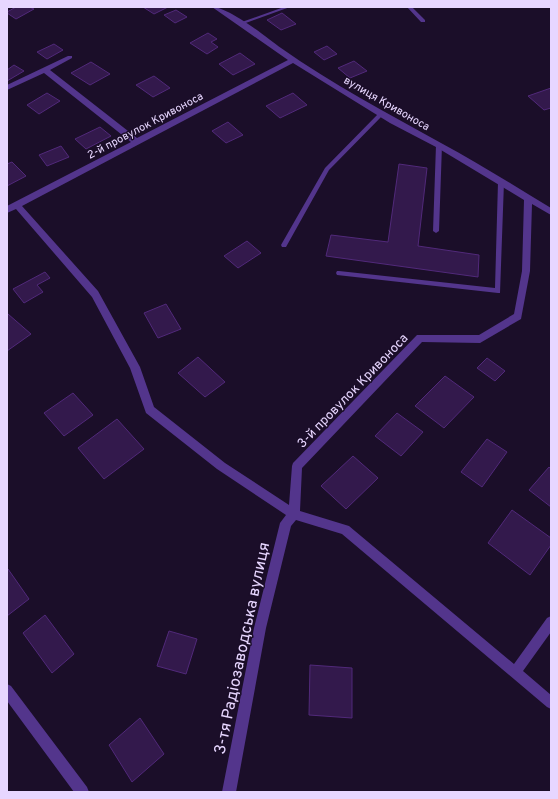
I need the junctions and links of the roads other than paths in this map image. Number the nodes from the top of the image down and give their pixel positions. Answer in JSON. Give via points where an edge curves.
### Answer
{"nodes":[{"id":1,"x":215,"y":7,"type":"edge"},
{"id":2,"x":288,"y":7,"type":"edge"},
{"id":3,"x":409,"y":7,"type":"edge"},
{"id":4,"x":423,"y":21,"type":"dead end"},
{"id":5,"x":241,"y":23,"type":"junction"},
{"id":6,"x":70,"y":57,"type":"dead end"},
{"id":7,"x":293,"y":60,"type":"junction"},
{"id":8,"x":45,"y":70,"type":"junction"},
{"id":9,"x":7,"y":88,"type":"edge"},
{"id":10,"x":381,"y":114,"type":"junction"},
{"id":11,"x":137,"y":142,"type":"junction"},
{"id":12,"x":439,"y":145,"type":"junction"},
{"id":13,"x":502,"y":182,"type":"junction"},
{"id":14,"x":528,"y":198,"type":"junction"},
{"id":15,"x":17,"y":205,"type":"junction"},
{"id":16,"x":7,"y":210,"type":"edge"},
{"id":17,"x":551,"y":212,"type":"edge"},
{"id":18,"x":436,"y":231,"type":"dead end"},
{"id":19,"x":284,"y":245,"type":"dead end"},
{"id":20,"x":339,"y":273,"type":"dead end"},
{"id":21,"x":294,"y":514,"type":"junction"},
{"id":22,"x":551,"y":622,"type":"edge"},
{"id":23,"x":515,"y":672,"type":"junction"},
{"id":24,"x":7,"y":690,"type":"edge"},
{"id":25,"x":551,"y":703,"type":"edge"},
{"id":26,"x":82,"y":792,"type":"edge"},
{"id":27,"x":229,"y":792,"type":"edge"}],
"edges":[{"from":1,"to":5,"type":"street","name":"вулиця Кривоноса"},
{"from":2,"to":5,"type":"lane"},
{"from":3,"to":4,"type":"lane"},
{"from":5,"to":7,"type":"street","name":"вулиця Кривоноса"},
{"from":6,"to":8,"type":"street"},
{"from":7,"to":10,"type":"street","name":"вулиця Кривоноса"},
{"from":7,"to":11,"type":"street","name":"2-й провулок Кривоноса"},
{"from":8,"to":9,"type":"street"},
{"from":8,"to":11,"type":"street"},
{"from":10,"to":12,"type":"street","name":"вулиця Кривоноса"},
{"from":10,"to":19,"type":"lane","via":[[327,169]]},
{"from":11,"to":15,"type":"street","name":"2-й провулок Кривоноса"},
{"from":12,"to":13,"type":"street","name":"вулиця Кривоноса"},
{"from":12,"to":18,"type":"lane"},
{"from":13,"to":14,"type":"street","name":"вулиця Кривоноса"},
{"from":13,"to":20,"type":"lane","via":[[498,291]]},
{"from":14,"to":17,"type":"street","name":"вулиця Кривоноса"},
{"from":14,"to":21,"type":"street","name":"3-й провулок Кривоноса","via":[[526,271],[518,316],[480,339],[420,338],[298,466]]},
{"from":15,"to":16,"type":"street","name":"2-й провулок Кривоноса"},
{"from":15,"to":21,"type":"street","via":[[95,294],[135,367],[150,410],[221,466]]},
{"from":21,"to":23,"type":"street","via":[[345,530]]},
{"from":21,"to":27,"type":"street","name":"3-тя Радіозаводська вулиця","via":[[286,523],[260,628]]},
{"from":22,"to":23,"type":"street"},
{"from":23,"to":25,"type":"street"},
{"from":24,"to":26,"type":"street"}]}
